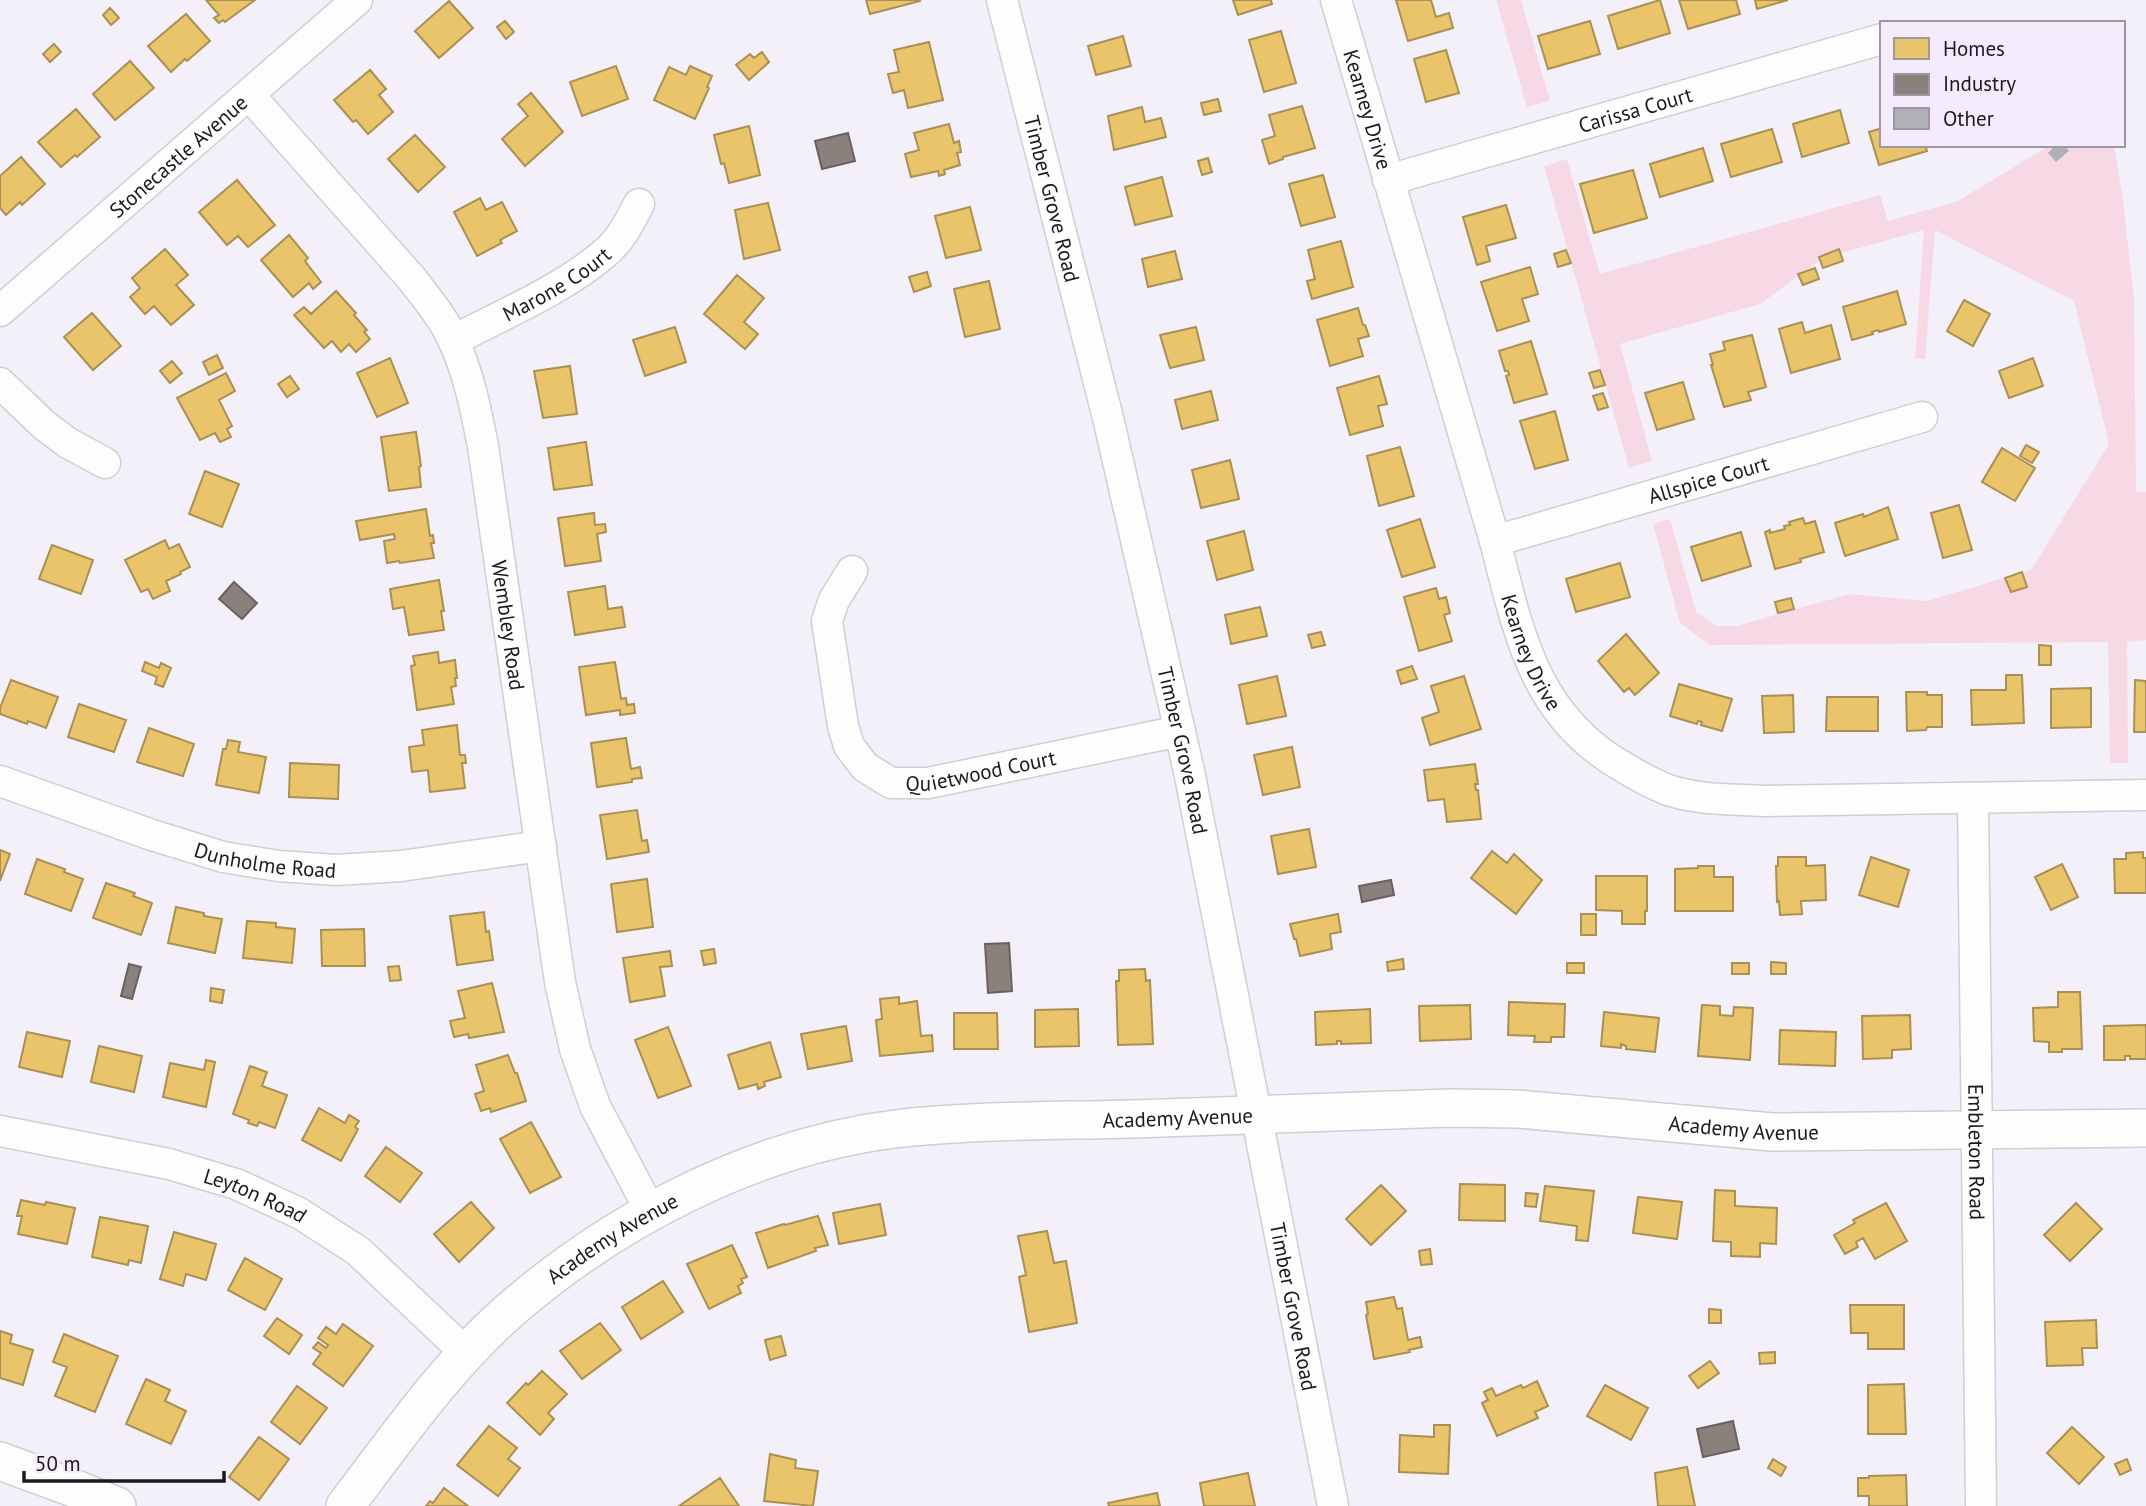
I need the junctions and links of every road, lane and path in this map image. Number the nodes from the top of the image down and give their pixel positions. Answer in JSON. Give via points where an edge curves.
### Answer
{"nodes":[{"id":1,"x":357,"y":0,"type":"edge"},
{"id":2,"x":1002,"y":0,"type":"edge"},
{"id":3,"x":1336,"y":0,"type":"edge"},
{"id":4,"x":1880,"y":40,"type":"edge"},
{"id":5,"x":249,"y":95,"type":"junction"},
{"id":6,"x":1388,"y":180,"type":"junction"},
{"id":7,"x":639,"y":204,"type":"dead end"},
{"id":8,"x":0,"y":311,"type":"edge"},
{"id":9,"x":454,"y":340,"type":"junction"},
{"id":10,"x":0,"y":383,"type":"edge"},
{"id":11,"x":1922,"y":417,"type":"dead end"},
{"id":12,"x":105,"y":463,"type":"dead end"},
{"id":13,"x":1494,"y":541,"type":"junction"},
{"id":14,"x":852,"y":572,"type":"dead end"},
{"id":15,"x":1180,"y":731,"type":"junction"},
{"id":16,"x":0,"y":781,"type":"edge"},
{"id":17,"x":2146,"y":795,"type":"edge"},
{"id":18,"x":1973,"y":797,"type":"junction"},
{"id":19,"x":541,"y":846,"type":"junction"},
{"id":20,"x":1258,"y":1115,"type":"junction"},
{"id":21,"x":2146,"y":1128,"type":"edge"},
{"id":22,"x":1976,"y":1130,"type":"junction"},
{"id":23,"x":0,"y":1131,"type":"edge"},
{"id":24,"x":650,"y":1212,"type":"junction"},
{"id":25,"x":466,"y":1353,"type":"junction"},
{"id":26,"x":0,"y":1461,"type":"edge"},
{"id":27,"x":117,"y":1506,"type":"edge"},
{"id":28,"x":345,"y":1506,"type":"edge"},
{"id":29,"x":1333,"y":1506,"type":"edge"},
{"id":30,"x":1981,"y":1506,"type":"edge"}],
"edges":[{"from":1,"to":5,"type":"street","name":"Stonecastle Avenue"},
{"from":2,"to":15,"type":"street","name":"Timber Grove Road","via":[[1109,422]]},
{"from":3,"to":6,"type":"street","name":"Kearney Drive"},
{"from":4,"to":6,"type":"street","name":"Carissa Court"},
{"from":5,"to":8,"type":"street","name":"Stonecastle Avenue"},
{"from":5,"to":9,"type":"street","name":"Wembley Road","via":[[412,279]]},
{"from":6,"to":13,"type":"street","name":"Kearney Drive"},
{"from":7,"to":9,"type":"street","name":"Marone Court","via":[[607,253],[570,279]]},
{"from":9,"to":19,"type":"street","name":"Wembley Road","via":[[483,446]]},
{"from":10,"to":12,"type":"street","via":[[44,425]]},
{"from":11,"to":13,"type":"street","name":"Allspice Court"},
{"from":13,"to":18,"type":"street","name":"Kearney Drive","via":[[1518,627],[1551,701],[1601,755],[1636,775],[1669,790],[1707,798]]},
{"from":14,"to":15,"type":"street","name":"Quietwood Court","via":[[827,621],[843,726],[849,746],[865,767],[891,783],[928,783]]},
{"from":15,"to":20,"type":"street","name":"Timber Grove Road"},
{"from":16,"to":19,"type":"street","name":"Dunholme Road","via":[[223,858],[278,866],[336,870],[401,866]]},
{"from":17,"to":18,"type":"street","name":"Kearney Drive"},
{"from":18,"to":22,"type":"street","name":"Embleton Road"},
{"from":19,"to":24,"type":"street","name":"Wembley Road","via":[[560,982],[575,1049],[595,1105]]},
{"from":20,"to":22,"type":"street","name":"Academy Avenue","via":[[1450,1108],[1772,1132]]},
{"from":20,"to":24,"type":"street","name":"Academy Avenue","via":[[975,1123],[893,1130],[827,1142],[769,1160]]},
{"from":20,"to":29,"type":"street","name":"Timber Grove Road"},
{"from":21,"to":22,"type":"street","name":"Academy Avenue"},
{"from":22,"to":30,"type":"street","name":"Embleton Road"},
{"from":23,"to":25,"type":"street","name":"Leyton Road","via":[[169,1164],[236,1184],[299,1213],[358,1251]]},
{"from":24,"to":25,"type":"street","name":"Academy Avenue","via":[[575,1258],[513,1307]]},
{"from":25,"to":28,"type":"street","name":"Academy Avenue"},
{"from":26,"to":27,"type":"street"}]}
